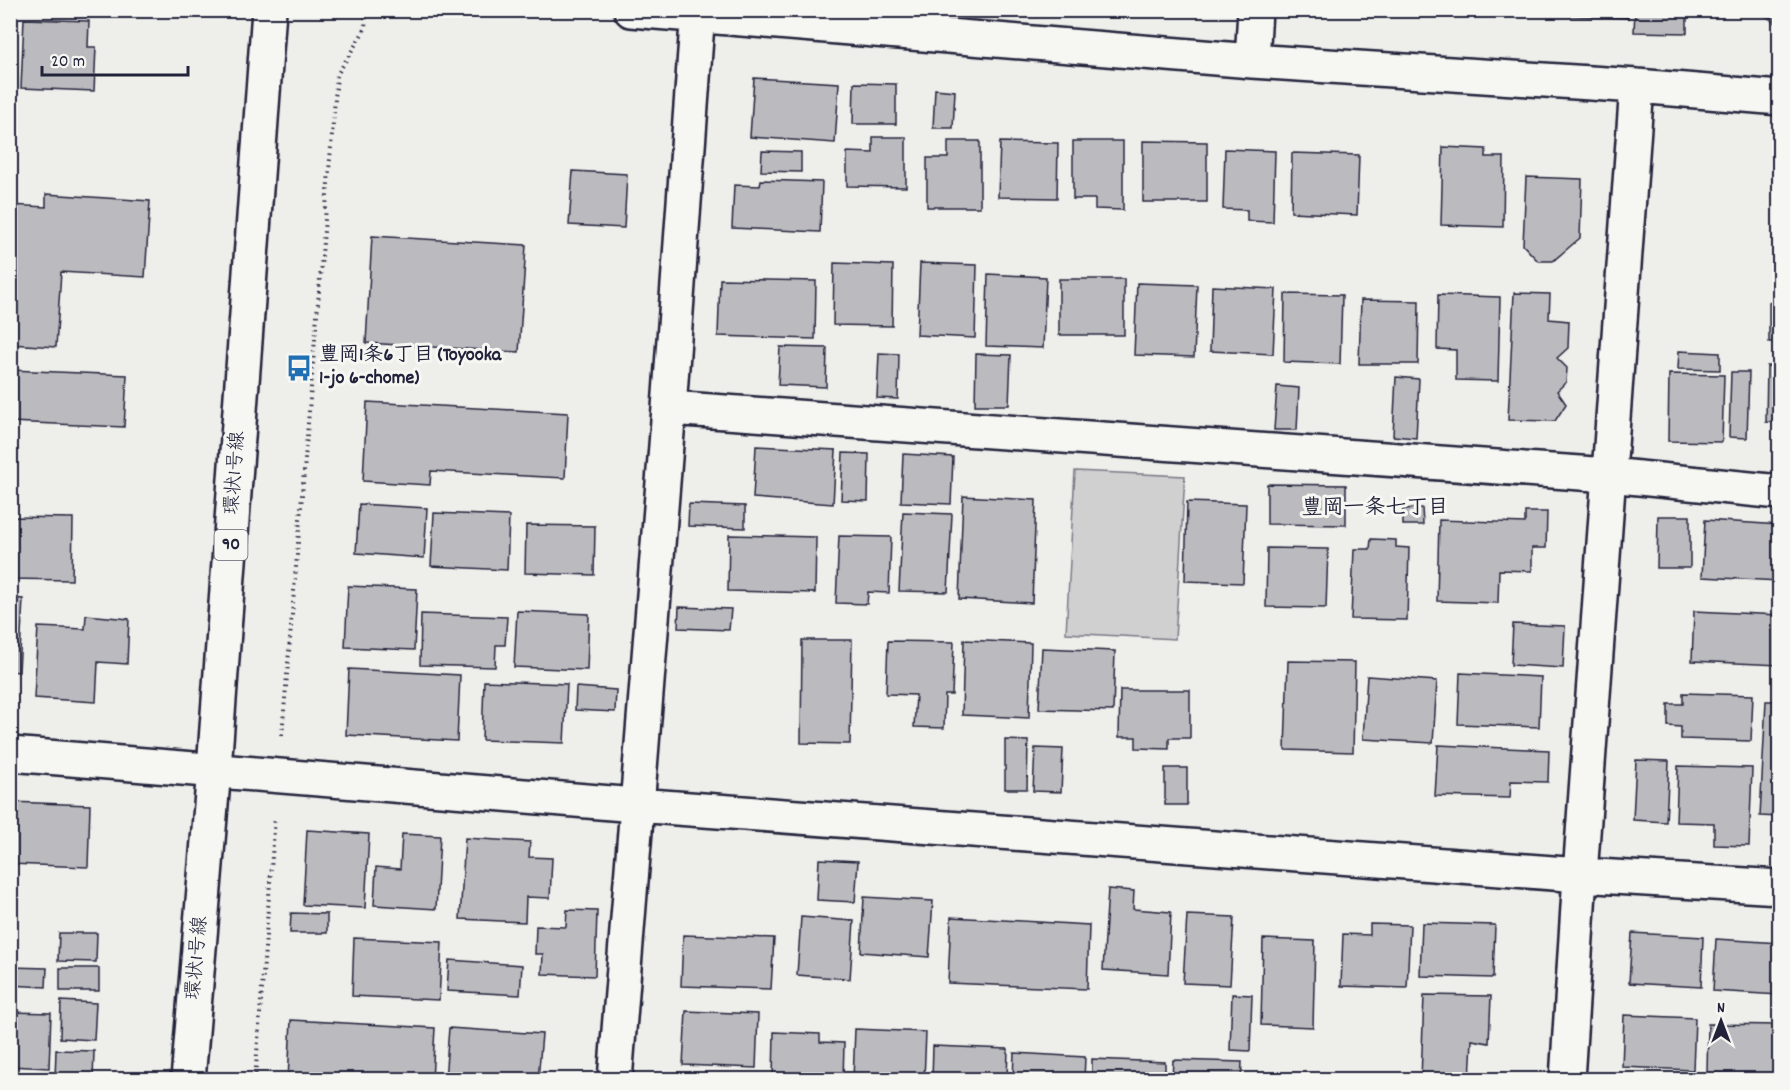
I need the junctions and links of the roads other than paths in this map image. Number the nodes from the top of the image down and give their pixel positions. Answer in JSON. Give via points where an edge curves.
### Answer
{"nodes":[{"id":1,"x":269,"y":10,"type":"edge"},
{"id":2,"x":631,"y":10,"type":"edge"},
{"id":3,"x":1255,"y":10,"type":"edge"},
{"id":4,"x":698,"y":13,"type":"edge"},
{"id":5,"x":1252,"y":61,"type":"junction"},
{"id":6,"x":1637,"y":86,"type":"junction"},
{"id":7,"x":1779,"y":98,"type":"edge"},
{"id":8,"x":669,"y":408,"type":"junction"},
{"id":9,"x":1609,"y":475,"type":"junction"},
{"id":10,"x":1779,"y":492,"type":"edge"},
{"id":11,"x":10,"y":754,"type":"edge"},
{"id":12,"x":214,"y":769,"type":"junction"},
{"id":13,"x":636,"y":805,"type":"junction"},
{"id":14,"x":1580,"y":875,"type":"junction"},
{"id":15,"x":1779,"y":888,"type":"edge"},
{"id":16,"x":188,"y":1080,"type":"edge"},
{"id":17,"x":615,"y":1080,"type":"edge"},
{"id":18,"x":1567,"y":1080,"type":"edge"}],
"edges":[{"from":1,"to":12,"type":"street","name":"環状1号線","number":"90"},
{"from":2,"to":4,"type":"street"},
{"from":3,"to":5,"type":"street"},
{"from":4,"to":5,"type":"street"},
{"from":4,"to":8,"type":"street"},
{"from":5,"to":6,"type":"street"},
{"from":6,"to":7,"type":"street"},
{"from":6,"to":9,"type":"street"},
{"from":8,"to":9,"type":"street"},
{"from":8,"to":13,"type":"street"},
{"from":9,"to":10,"type":"street"},
{"from":9,"to":14,"type":"street"},
{"from":11,"to":12,"type":"street"},
{"from":12,"to":13,"type":"street"},
{"from":12,"to":16,"type":"street","name":"環状1号線","number":"90"},
{"from":13,"to":14,"type":"street"},
{"from":13,"to":17,"type":"street"},
{"from":14,"to":15,"type":"street"},
{"from":14,"to":18,"type":"street"}]}
